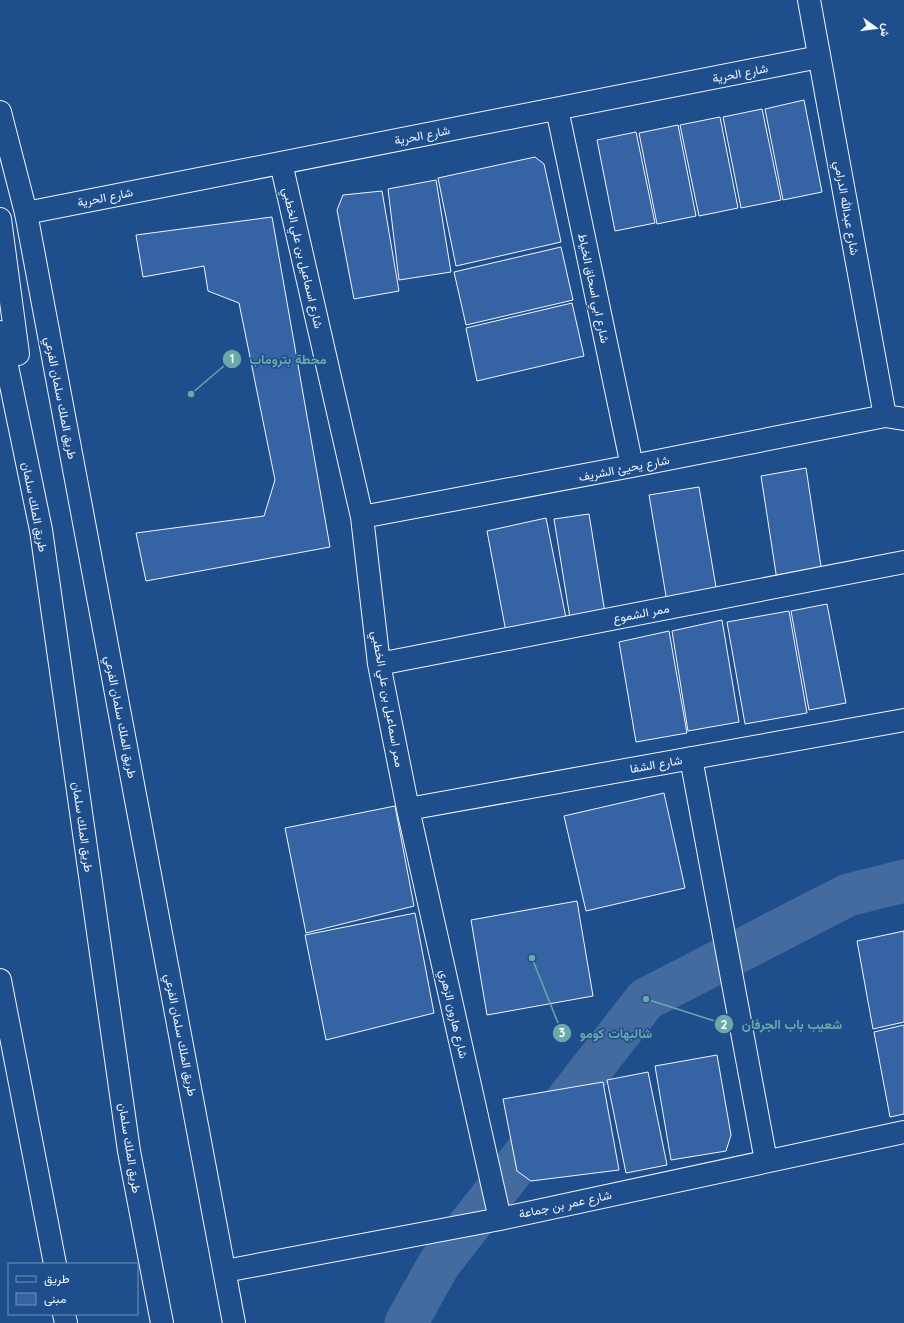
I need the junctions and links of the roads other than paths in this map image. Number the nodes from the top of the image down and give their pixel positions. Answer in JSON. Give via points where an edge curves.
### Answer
{"nodes":[{"id":1,"x":809,"y":0,"type":"edge"},
{"id":2,"x":819,"y":57,"type":"junction"},
{"id":3,"x":557,"y":109,"type":"junction"},
{"id":4,"x":0,"y":112,"type":"edge"},
{"id":5,"x":281,"y":163,"type":"junction"},
{"id":6,"x":26,"y":213,"type":"junction"},
{"id":7,"x":0,"y":219,"type":"edge"},
{"id":8,"x":0,"y":332,"type":"edge"},
{"id":9,"x":894,"y":418,"type":"edge"},
{"id":10,"x":632,"y":466,"type":"junction"},
{"id":11,"x":362,"y":517,"type":"junction"},
{"id":12,"x":40,"y":530,"type":"junction"},
{"id":13,"x":904,"y":562,"type":"edge"},
{"id":14,"x":379,"y":664,"type":"junction"},
{"id":15,"x":904,"y":720,"type":"edge"},
{"id":16,"x":691,"y":758,"type":"junction"},
{"id":17,"x":408,"y":809,"type":"junction"},
{"id":18,"x":0,"y":980,"type":"edge"},
{"id":19,"x":0,"y":1022,"type":"edge"},
{"id":20,"x":904,"y":1132,"type":"edge"},
{"id":21,"x":30,"y":1136,"type":"junction"},
{"id":22,"x":766,"y":1161,"type":"junction"},
{"id":23,"x":500,"y":1218,"type":"junction"},
{"id":24,"x":55,"y":1263,"type":"edge"},
{"id":25,"x":225,"y":1271,"type":"junction"},
{"id":26,"x":162,"y":1323,"type":"edge"},
{"id":27,"x":234,"y":1323,"type":"edge"},
{"id":28,"x":243,"y":1323,"type":"edge"}],
"edges":[{"from":1,"to":2,"type":"main road","name":"شارع عبدالله الدرامي"},
{"from":2,"to":3,"type":"main road","name":"شارع الحرية"},
{"from":2,"to":9,"type":"main road","name":"شارع عبدالله الدرامي"},
{"from":3,"to":5,"type":"main road","name":"شارع الحرية"},
{"from":3,"to":10,"type":"main road","name":"شارع ابي اسحاق الخياط"},
{"from":4,"to":6,"type":"main road","name":"طريق الملك سلمان الفرعي"},
{"from":5,"to":6,"type":"main road","name":"شارع الحرية"},
{"from":5,"to":11,"type":"main road","name":"شارع اسماعيل بن علي الخطبي"},
{"from":6,"to":25,"type":"main road","name":"طريق الملك سلمان الفرعي"},
{"from":7,"to":12,"type":"main road"},
{"from":8,"to":12,"type":"main road","name":"طريق الملك سلمان"},
{"from":9,"to":10,"type":"main road","name":"شارع يحيئ الشريف"},
{"from":10,"to":11,"type":"main road","name":"شارع يحيئ الشريف"},
{"from":11,"to":14,"type":"main road","name":"ممر اسماعيل بن علي الخطبي"},
{"from":12,"to":26,"type":"main road","name":"طريق الملك سلمان","via":[[129,1151]]},
{"from":13,"to":14,"type":"main road","name":"ممر الشموع"},
{"from":14,"to":17,"type":"main road","name":"ممر اسماعيل بن علي الخطبي"},
{"from":15,"to":16,"type":"main road","name":"شارع الشفا"},
{"from":16,"to":17,"type":"main road","name":"شارع الشفا"},
{"from":16,"to":22,"type":"main road"},
{"from":17,"to":23,"type":"main road","name":"شارع هارون الزهري"},
{"from":18,"to":21,"type":"main road"},
{"from":19,"to":21,"type":"main road"},
{"from":20,"to":22,"type":"main road","name":"شارع عمر بن جماعة"},
{"from":21,"to":24,"type":"main road"},
{"from":22,"to":23,"type":"main road","name":"شارع عمر بن جماعة"},
{"from":23,"to":25,"type":"main road","name":"شارع عمر بن جماعة"},
{"from":25,"to":27,"type":"main road","name":"طريق الملك سلمان الفرعي"},
{"from":25,"to":28,"type":"main road"}]}
